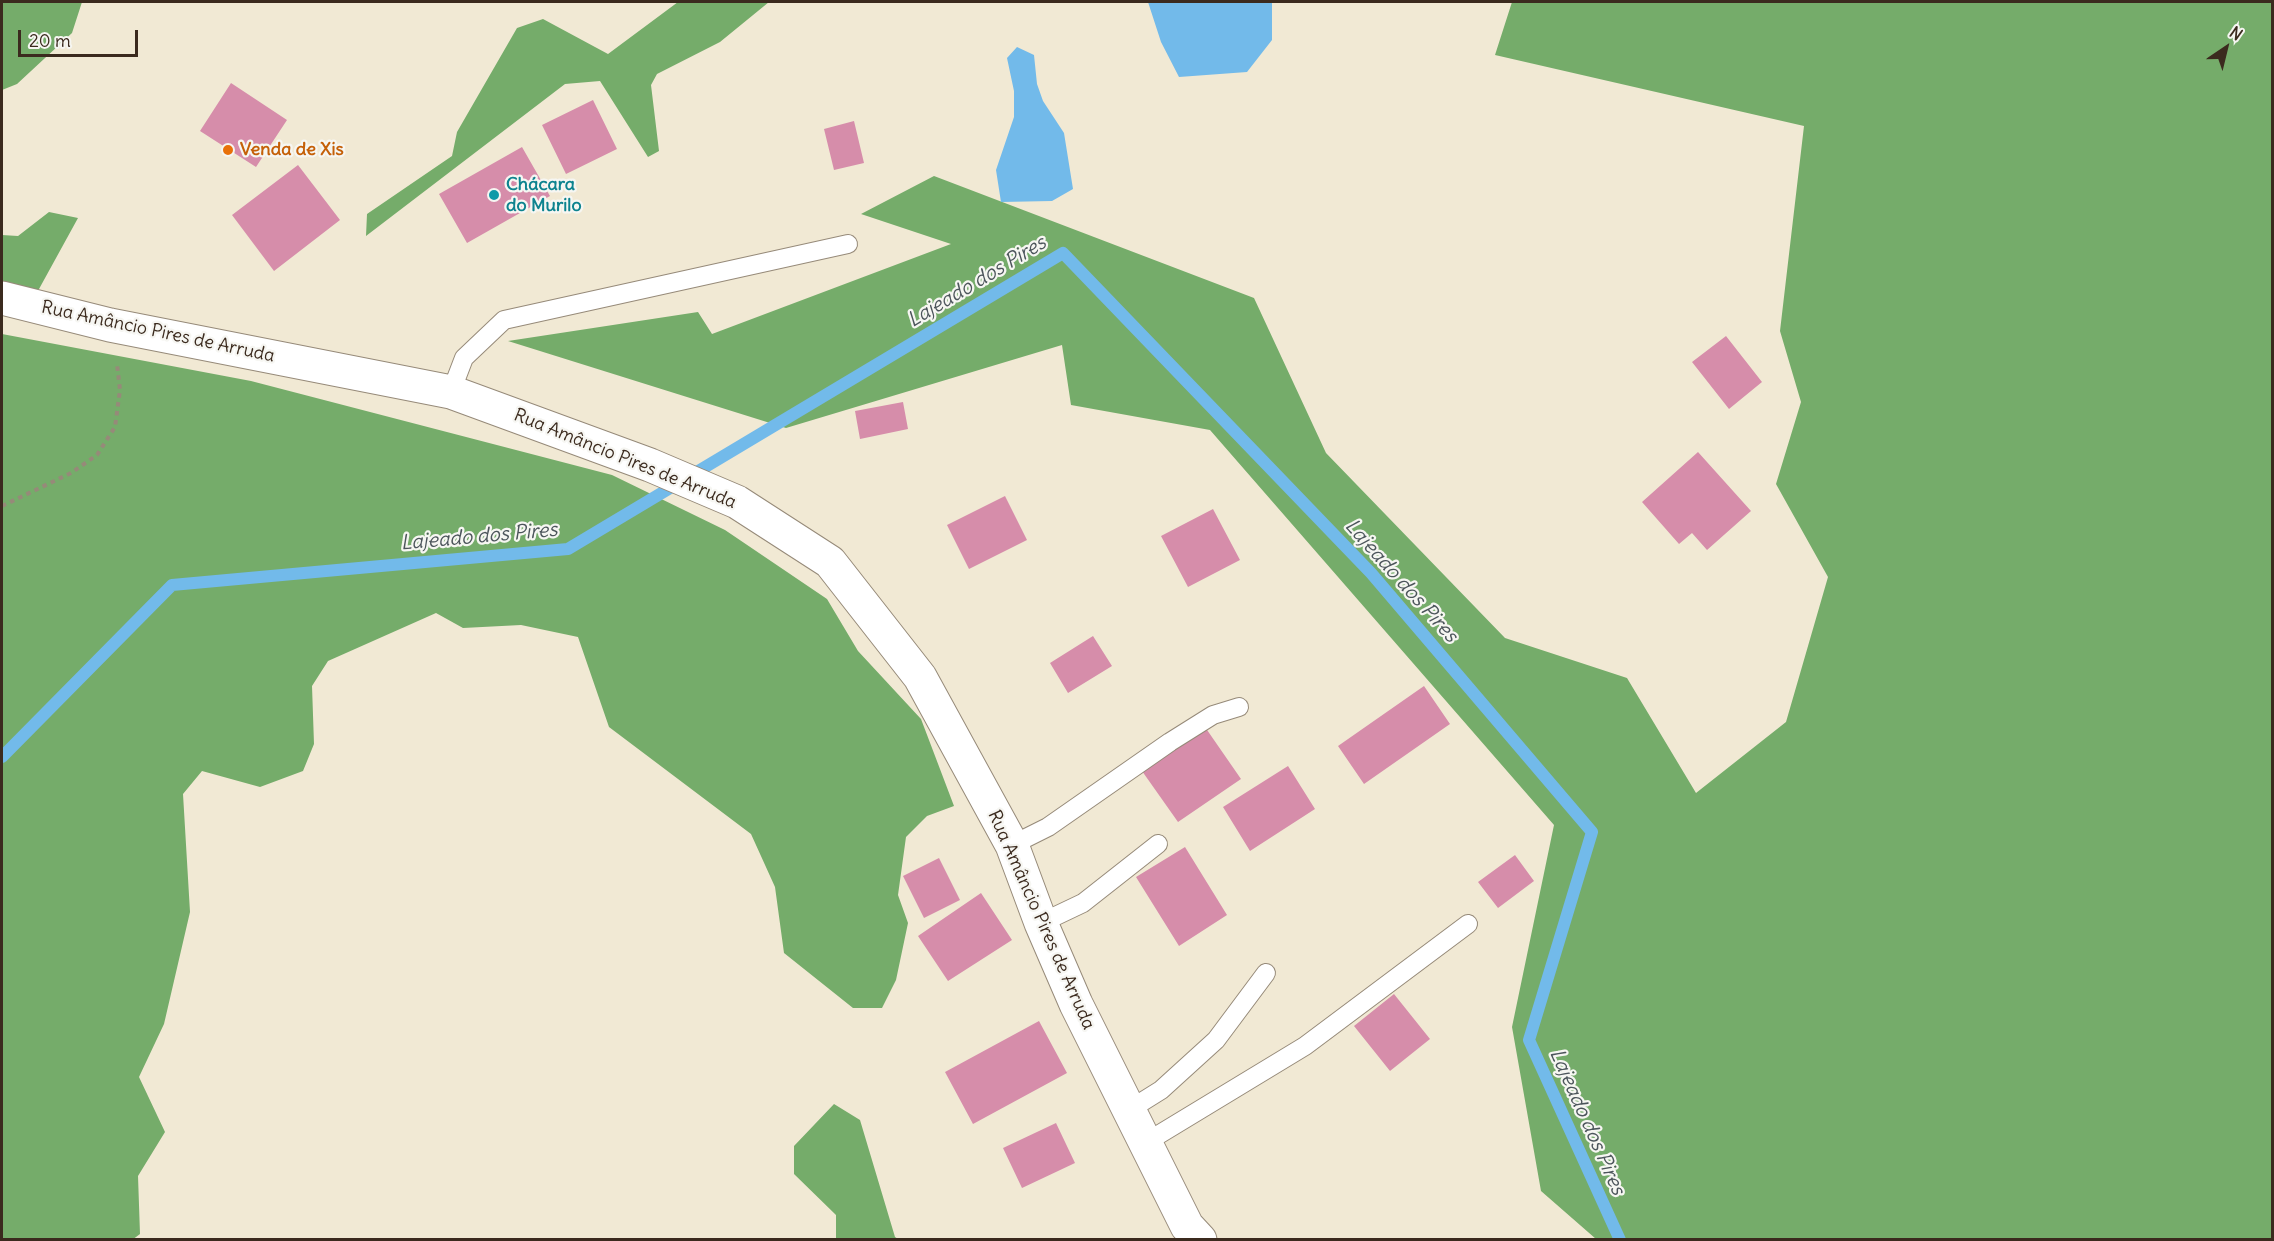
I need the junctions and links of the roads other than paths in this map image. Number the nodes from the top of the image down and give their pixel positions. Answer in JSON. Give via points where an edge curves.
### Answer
{"nodes":[{"id":1,"x":848,"y":244,"type":"dead end"},
{"id":2,"x":2,"y":298,"type":"edge"},
{"id":3,"x":451,"y":392,"type":"junction"},
{"id":4,"x":1239,"y":707,"type":"dead end"},
{"id":5,"x":1158,"y":844,"type":"dead end"},
{"id":6,"x":1012,"y":845,"type":"junction"},
{"id":7,"x":1041,"y":923,"type":"junction"},
{"id":8,"x":1468,"y":924,"type":"dead end"},
{"id":9,"x":1266,"y":973,"type":"dead end"},
{"id":10,"x":1129,"y":1110,"type":"junction"},
{"id":11,"x":1145,"y":1143,"type":"junction"},
{"id":12,"x":1200,"y":1239,"type":"edge"}],
"edges":[{"from":1,"to":3,"type":"lane","via":[[504,320],[464,358]]},
{"from":2,"to":3,"type":"street","name":"Rua Amâncio Pires de Arruda","via":[[110,325]]},
{"from":3,"to":6,"type":"street","name":"Rua Amâncio Pires de Arruda","via":[[650,465],[737,502],[830,562],[920,677]]},
{"from":4,"to":6,"type":"lane","via":[[1213,715],[1048,827]]},
{"from":5,"to":7,"type":"lane","via":[[1083,903]]},
{"from":6,"to":7,"type":"street","name":"Rua Amâncio Pires de Arruda"},
{"from":7,"to":10,"type":"street","name":"Rua Amâncio Pires de Arruda"},
{"from":8,"to":11,"type":"lane","via":[[1305,1046]]},
{"from":9,"to":10,"type":"lane","via":[[1216,1040],[1161,1090]]},
{"from":10,"to":11,"type":"street","name":"Rua Amâncio Pires de Arruda"},
{"from":11,"to":12,"type":"street","name":"Rua Amâncio Pires de Arruda","via":[[1187,1226]]}]}
